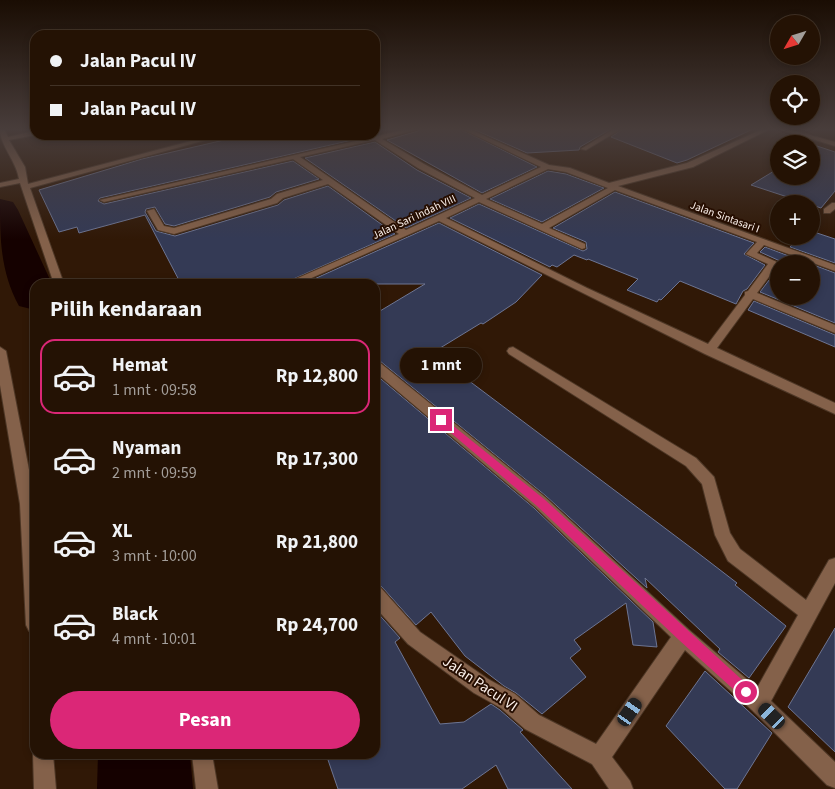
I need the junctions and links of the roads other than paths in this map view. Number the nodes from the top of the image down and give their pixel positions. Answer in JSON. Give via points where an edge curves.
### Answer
{"nodes":[{"id":1,"x":20,"y":166,"type":"edge"},
{"id":2,"x":95,"y":166,"type":"edge"},
{"id":3,"x":251,"y":166,"type":"edge"},
{"id":4,"x":307,"y":166,"type":"edge"},
{"id":5,"x":421,"y":166,"type":"edge"},
{"id":6,"x":687,"y":166,"type":"edge"},
{"id":7,"x":547,"y":167,"type":"joint"},
{"id":8,"x":328,"y":181,"type":"junction"},
{"id":9,"x":25,"y":183,"type":"junction"},
{"id":10,"x":0,"y":185,"type":"edge"},
{"id":11,"x":612,"y":186,"type":"junction"},
{"id":12,"x":481,"y":199,"type":"junction"},
{"id":13,"x":104,"y":200,"type":"dead end"},
{"id":14,"x":835,"y":205,"type":"edge"},
{"id":15,"x":151,"y":211,"type":"dead end"},
{"id":16,"x":827,"y":211,"type":"dead end"},
{"id":17,"x":438,"y":218,"type":"junction"},
{"id":18,"x":542,"y":228,"type":"junction"},
{"id":19,"x":405,"y":234,"type":"junction"},
{"id":20,"x":762,"y":242,"type":"junction"},
{"id":21,"x":582,"y":246,"type":"dead end"},
{"id":22,"x":835,"y":268,"type":"edge"},
{"id":23,"x":57,"y":279,"type":"edge"},
{"id":24,"x":301,"y":279,"type":"edge"},
{"id":25,"x":749,"y":294,"type":"junction"},
{"id":26,"x":835,"y":329,"type":"edge"},
{"id":27,"x":0,"y":351,"type":"edge"},
{"id":28,"x":513,"y":351,"type":"dead end"},
{"id":29,"x":709,"y":351,"type":"junction"},
{"id":30,"x":380,"y":369,"type":"edge"},
{"id":31,"x":5,"y":408,"type":"edge"},
{"id":32,"x":835,"y":409,"type":"edge"},
{"id":33,"x":30,"y":527,"type":"edge"},
{"id":34,"x":835,"y":566,"type":"edge"},
{"id":35,"x":380,"y":600,"type":"edge"},
{"id":36,"x":809,"y":613,"type":"junction"},
{"id":37,"x":683,"y":636,"type":"junction"},
{"id":38,"x":759,"y":704,"type":"junction"},
{"id":39,"x":599,"y":757,"type":"junction"},
{"id":40,"x":43,"y":759,"type":"edge"},
{"id":41,"x":203,"y":759,"type":"edge"},
{"id":42,"x":835,"y":777,"type":"edge"},
{"id":43,"x":45,"y":789,"type":"edge"},
{"id":44,"x":207,"y":789,"type":"edge"},
{"id":45,"x":622,"y":789,"type":"edge"}],
"edges":[{"from":1,"to":9,"type":"street"},
{"from":2,"to":9,"type":"street"},
{"from":3,"to":13,"type":"street"},
{"from":4,"to":8,"type":"street"},
{"from":5,"to":12,"type":"street"},
{"from":6,"to":11,"type":"street"},
{"from":7,"to":11,"type":"street","name":"Jalan Sintasari I","via":[[567,170]]},
{"from":7,"to":12,"type":"street","name":"Jalan Sari Indah VIII"},
{"from":8,"to":15,"type":"street","via":[[174,231],[161,228]]},
{"from":8,"to":19,"type":"street"},
{"from":9,"to":10,"type":"street"},
{"from":9,"to":23,"type":"street"},
{"from":11,"to":18,"type":"street"},
{"from":11,"to":20,"type":"street","name":"Jalan Sintasari I"},
{"from":12,"to":17,"type":"street","name":"Jalan Sari Indah VIII"},
{"from":12,"to":18,"type":"street"},
{"from":14,"to":16,"type":"street"},
{"from":17,"to":19,"type":"street","name":"Jalan Sari Indah VIII"},
{"from":17,"to":29,"type":"street"},
{"from":18,"to":21,"type":"street"},
{"from":19,"to":24,"type":"street","name":"Jalan Sari Indah VIII"},
{"from":20,"to":22,"type":"street","name":"Jalan Sintasari I"},
{"from":20,"to":25,"type":"street","via":[[751,254],[774,263]]},
{"from":25,"to":26,"type":"street"},
{"from":25,"to":29,"type":"street","via":[[740,307],[742,309]]},
{"from":27,"to":31,"type":"street"},
{"from":28,"to":36,"type":"street","via":[[691,462],[709,482],[723,535],[734,555]]},
{"from":29,"to":32,"type":"street"},
{"from":30,"to":37,"type":"street","via":[[540,502]]},
{"from":31,"to":33,"type":"street","via":[[28,504]]},
{"from":34,"to":36,"type":"street"},
{"from":35,"to":39,"type":"street","name":"Jalan Pacul VI","via":[[422,644],[508,701],[532,722]]},
{"from":36,"to":38,"type":"street"},
{"from":37,"to":38,"type":"street"},
{"from":37,"to":39,"type":"street"},
{"from":38,"to":42,"type":"street"},
{"from":39,"to":45,"type":"street"},
{"from":40,"to":43,"type":"street"},
{"from":41,"to":44,"type":"street"}]}
